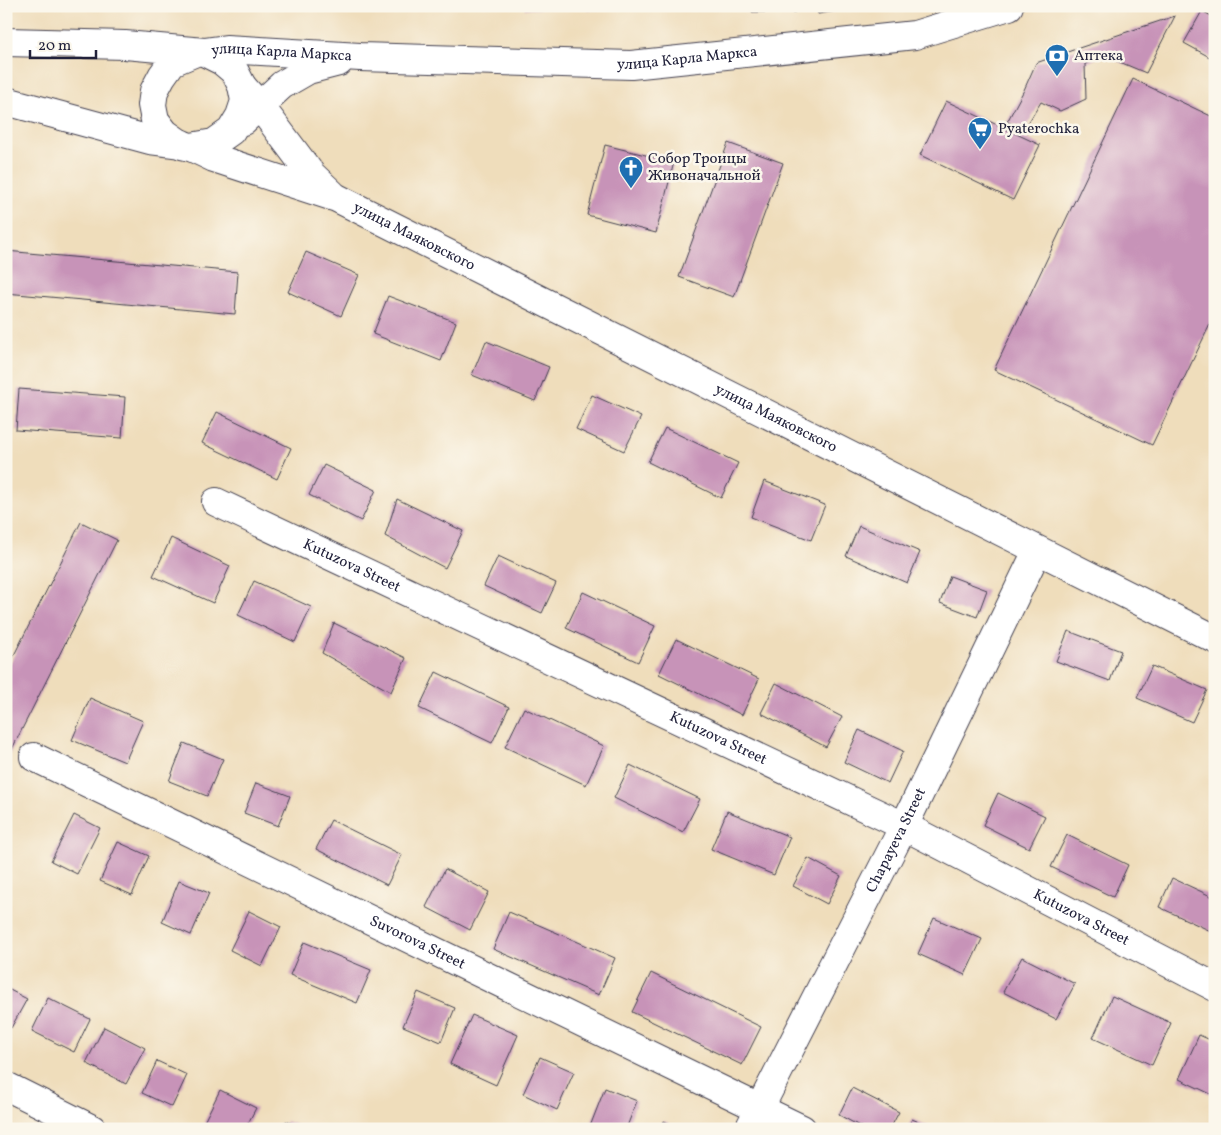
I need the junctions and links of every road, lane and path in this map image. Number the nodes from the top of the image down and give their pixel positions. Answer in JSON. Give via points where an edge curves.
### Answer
{"nodes":[{"id":1,"x":1009,"y":6,"type":"edge"},
{"id":2,"x":6,"y":42,"type":"edge"},
{"id":3,"x":200,"y":52,"type":"junction"},
{"id":4,"x":360,"y":57,"type":"junction"},
{"id":5,"x":242,"y":86,"type":"junction"},
{"id":6,"x":6,"y":101,"type":"edge"},
{"id":7,"x":260,"y":106,"type":"junction"},
{"id":8,"x":231,"y":131,"type":"junction"},
{"id":9,"x":186,"y":146,"type":"junction"},
{"id":10,"x":337,"y":198,"type":"junction"},
{"id":11,"x":216,"y":502,"type":"dead end"},
{"id":12,"x":1037,"y":551,"type":"junction"},
{"id":13,"x":1215,"y":639,"type":"edge"},
{"id":14,"x":34,"y":757,"type":"dead end"},
{"id":15,"x":904,"y":826,"type":"junction"},
{"id":16,"x":1215,"y":987,"type":"edge"},
{"id":17,"x":6,"y":1086,"type":"edge"},
{"id":18,"x":754,"y":1118,"type":"edge"},
{"id":19,"x":92,"y":1129,"type":"edge"},
{"id":20,"x":802,"y":1129,"type":"edge"}],
"edges":[{"from":1,"to":4,"type":"street","name":"улица Карла Маркса","via":[[914,35],[631,65]]},
{"from":2,"to":3,"type":"street","name":"улица Карла Маркса","via":[[125,45]]},
{"from":3,"to":4,"type":"street","name":"улица Карла Маркса","via":[[226,49]]},
{"from":3,"to":5,"type":"street","via":[[222,61],[235,72]]},
{"from":3,"to":9,"type":"street","via":[[172,62],[154,91],[155,120],[165,133]]},
{"from":4,"to":7,"type":"street","name":"улица Карла Маркса","via":[[308,70],[282,85]]},
{"from":5,"to":7,"type":"street","name":"улица Маяковского"},
{"from":5,"to":8,"type":"street","via":[[244,101]]},
{"from":6,"to":9,"type":"street","via":[[150,140]]},
{"from":7,"to":8,"type":"street","name":"улица Карла Маркса"},
{"from":7,"to":10,"type":"street","name":"улица Маяковского","via":[[311,174]]},
{"from":8,"to":9,"type":"street","via":[[214,143]]},
{"from":9,"to":10,"type":"street","name":"улица Маяковского"},
{"from":10,"to":12,"type":"street","name":"улица Маяковского"},
{"from":11,"to":15,"type":"street","name":"Kutuzova Street"},
{"from":12,"to":13,"type":"street","name":"улица Маяковского"},
{"from":12,"to":15,"type":"street","name":"Chapayeva Street"},
{"from":14,"to":18,"type":"street","name":"Suvorova Street"},
{"from":15,"to":16,"type":"street","name":"Kutuzova Street"},
{"from":15,"to":18,"type":"street","name":"Chapayeva Street"},
{"from":17,"to":19,"type":"street"},
{"from":18,"to":20,"type":"street","name":"Suvorova Street"}]}
